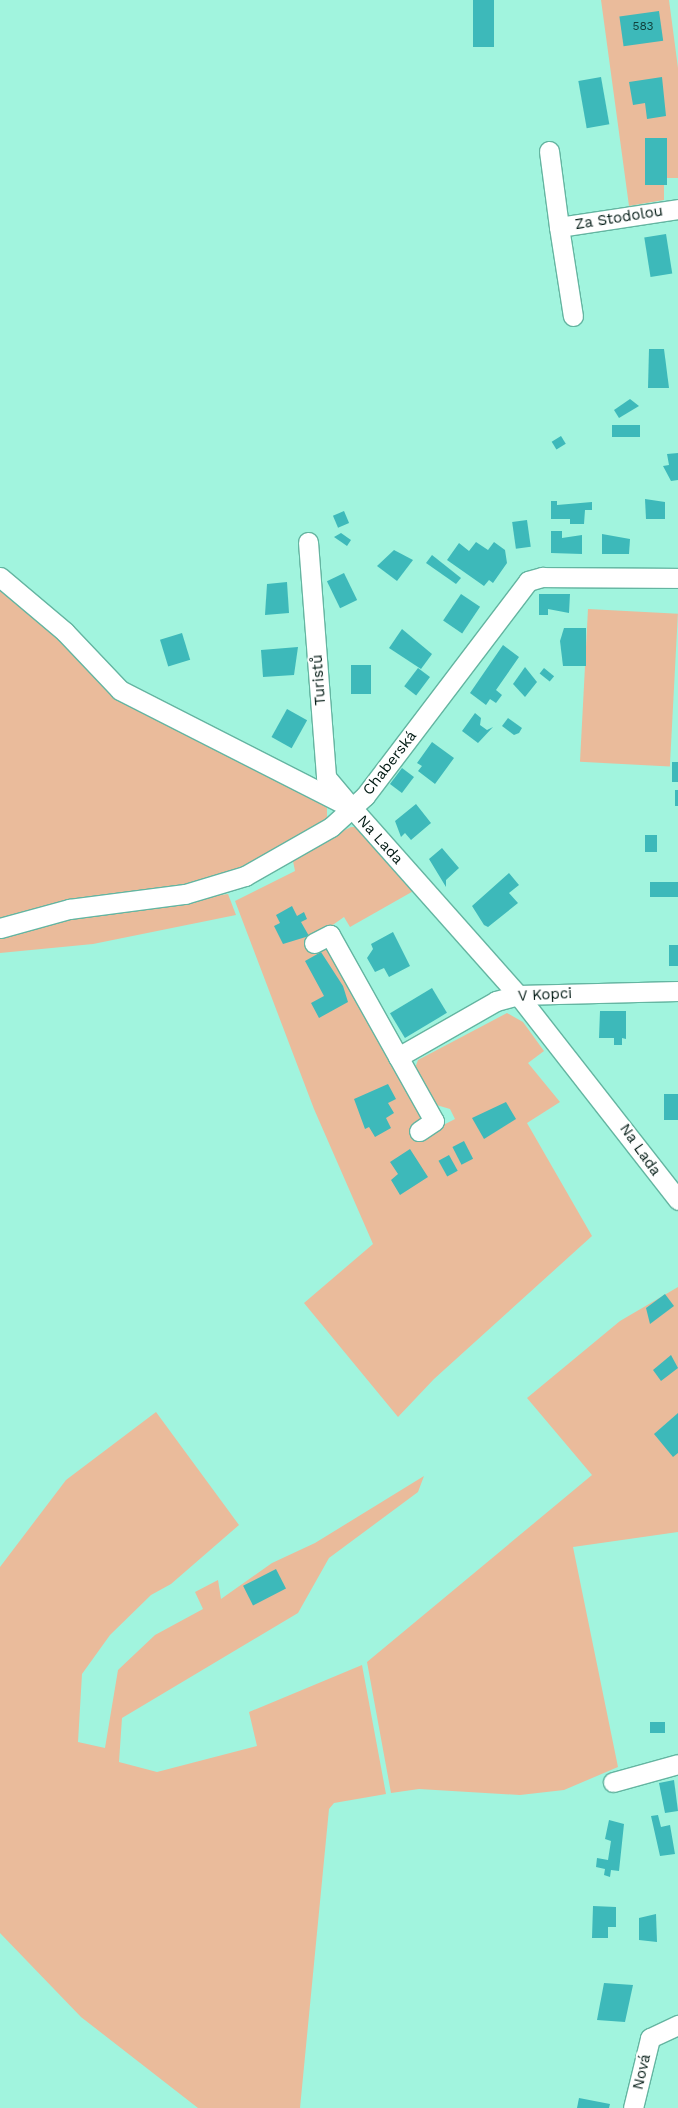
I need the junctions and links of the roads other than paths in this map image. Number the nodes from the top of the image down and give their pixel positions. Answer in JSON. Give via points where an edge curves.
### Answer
{"nodes":[{"id":1,"x":549,"y":151,"type":"dead end"},
{"id":2,"x":678,"y":209,"type":"edge"},
{"id":3,"x":559,"y":227,"type":"junction"},
{"id":4,"x":573,"y":316,"type":"dead end"},
{"id":5,"x":308,"y":542,"type":"dead end"},
{"id":6,"x":0,"y":577,"type":"edge"},
{"id":7,"x":678,"y":578,"type":"edge"},
{"id":8,"x":352,"y":808,"type":"junction"},
{"id":9,"x":0,"y":928,"type":"edge"},
{"id":10,"x":314,"y":943,"type":"dead end"},
{"id":11,"x":678,"y":991,"type":"edge"},
{"id":12,"x":518,"y":995,"type":"junction"},
{"id":13,"x":398,"y":1057,"type":"junction"},
{"id":14,"x":433,"y":1122,"type":"dead end"},
{"id":15,"x":678,"y":1200,"type":"edge"},
{"id":16,"x":678,"y":1764,"type":"edge"},
{"id":17,"x":613,"y":1782,"type":"dead end"},
{"id":18,"x":678,"y":2025,"type":"edge"},
{"id":19,"x":634,"y":2108,"type":"edge"}],
"edges":[{"from":1,"to":3,"type":"street","name":"Za Stodolou"},
{"from":2,"to":3,"type":"street","name":"Za Stodolou"},
{"from":3,"to":4,"type":"street","name":"Za Stodolou"},
{"from":5,"to":8,"type":"street","name":"Turistů","via":[[326,777]]},
{"from":6,"to":8,"type":"street","name":"Na Lada","via":[[66,632],[120,690]]},
{"from":7,"to":8,"type":"street","name":"Chaberská","via":[[542,577],[528,581]]},
{"from":8,"to":9,"type":"street","name":"Chaberská","via":[[280,858],[218,887],[70,909]]},
{"from":8,"to":12,"type":"street","name":"Na Lada"},
{"from":10,"to":13,"type":"street","via":[[330,935]]},
{"from":11,"to":12,"type":"street","name":"V Kopci"},
{"from":12,"to":13,"type":"street","name":"V Kopci","via":[[496,1001]]},
{"from":12,"to":15,"type":"street","name":"Na Lada"},
{"from":13,"to":14,"type":"street"},
{"from":16,"to":17,"type":"street"},
{"from":18,"to":19,"type":"street","name":"Nová","via":[[650,2038]]}]}
